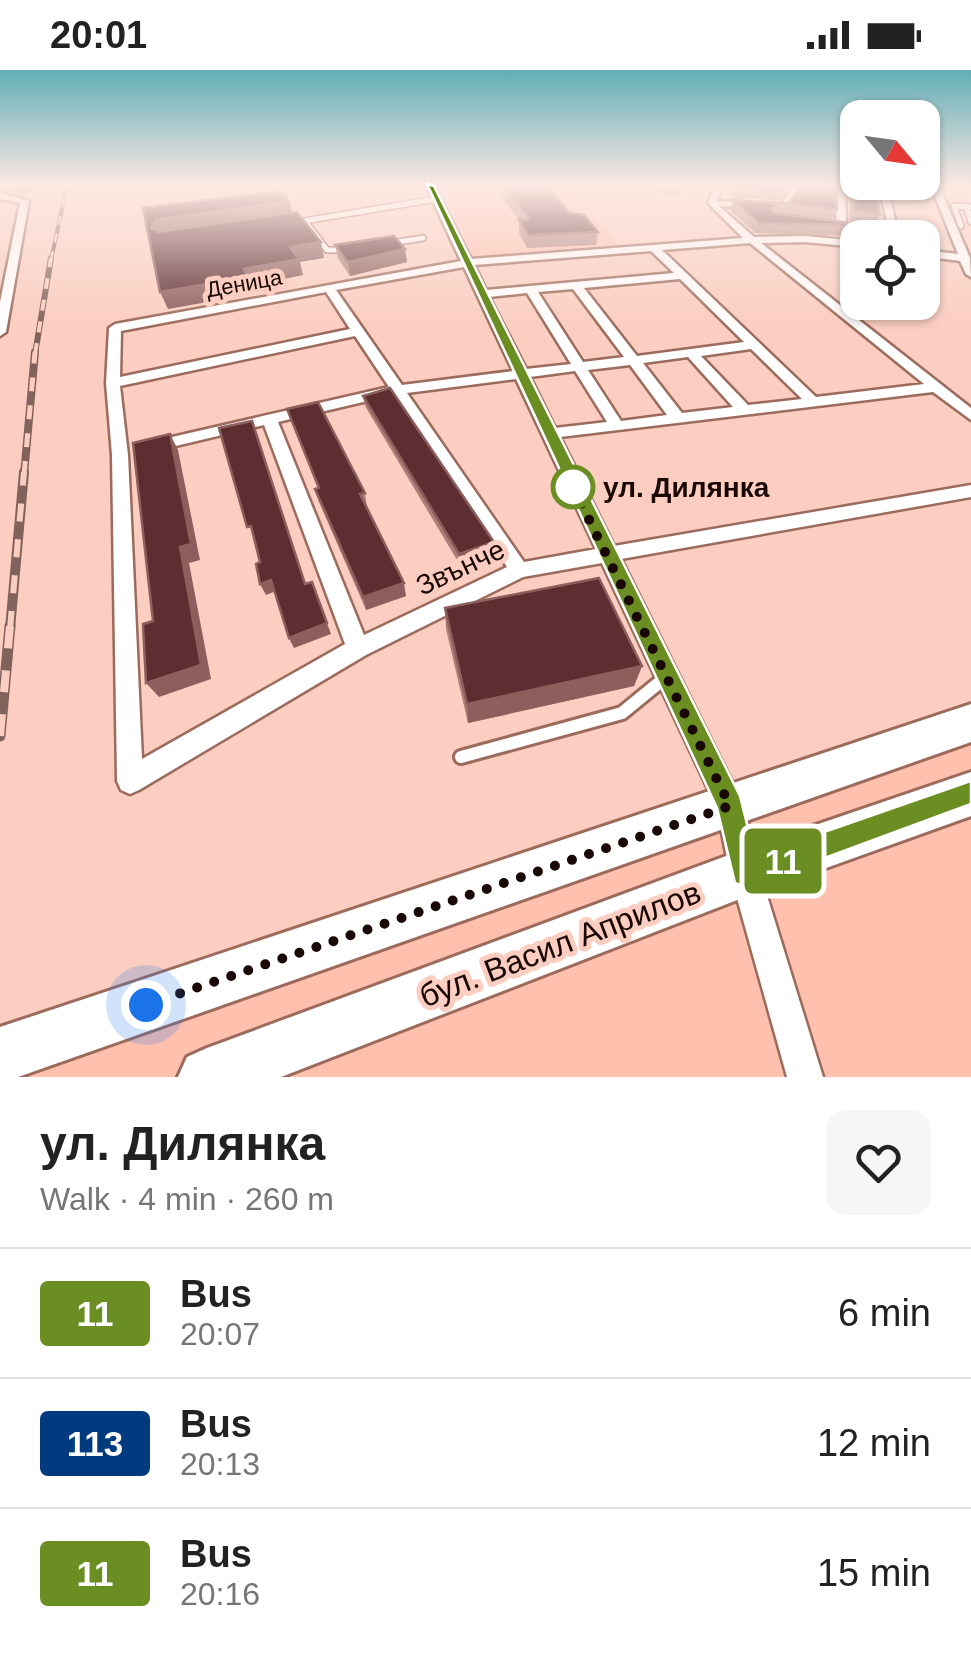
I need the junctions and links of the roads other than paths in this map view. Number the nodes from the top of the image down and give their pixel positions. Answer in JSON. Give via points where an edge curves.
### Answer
{"nodes":[{"id":1,"x":19,"y":233,"type":"edge"},
{"id":2,"x":314,"y":233,"type":"edge"},
{"id":3,"x":451,"y":233,"type":"edge"},
{"id":4,"x":744,"y":233,"type":"edge"},
{"id":5,"x":966,"y":233,"type":"edge"},
{"id":6,"x":423,"y":238,"type":"dead end"},
{"id":7,"x":752,"y":240,"type":"junction"},
{"id":8,"x":840,"y":242,"type":"edge"},
{"id":9,"x":370,"y":246,"type":"edge"},
{"id":10,"x":353,"y":249,"type":"edge"},
{"id":11,"x":654,"y":249,"type":"junction"},
{"id":12,"x":940,"y":255,"type":"edge"},
{"id":13,"x":965,"y":258,"type":"junction"},
{"id":14,"x":466,"y":264,"type":"junction"},
{"id":15,"x":971,"y":274,"type":"edge"},
{"id":16,"x":681,"y":276,"type":"junction"},
{"id":17,"x":576,"y":285,"type":"junction"},
{"id":18,"x":329,"y":288,"type":"junction"},
{"id":19,"x":530,"y":289,"type":"junction"},
{"id":20,"x":480,"y":294,"type":"junction"},
{"id":21,"x":2,"y":318,"type":"edge"},
{"id":22,"x":360,"y":331,"type":"junction"},
{"id":23,"x":0,"y":332,"type":"edge"},
{"id":24,"x":754,"y":345,"type":"junction"},
{"id":25,"x":690,"y":352,"type":"junction"},
{"id":26,"x":633,"y":359,"type":"junction"},
{"id":27,"x":578,"y":364,"type":"junction"},
{"id":28,"x":519,"y":373,"type":"junction"},
{"id":29,"x":113,"y":383,"type":"junction"},
{"id":30,"x":937,"y":387,"type":"junction"},
{"id":31,"x":396,"y":390,"type":"junction"},
{"id":32,"x":811,"y":400,"type":"junction"},
{"id":33,"x":742,"y":408,"type":"junction"},
{"id":34,"x":971,"y":415,"type":"edge"},
{"id":35,"x":676,"y":416,"type":"junction"},
{"id":36,"x":269,"y":418,"type":"junction"},
{"id":37,"x":617,"y":426,"type":"junction"},
{"id":38,"x":548,"y":434,"type":"junction"},
{"id":39,"x":120,"y":455,"type":"junction"},
{"id":40,"x":971,"y":491,"type":"edge"},
{"id":41,"x":606,"y":554,"type":"junction"},
{"id":42,"x":519,"y":570,"type":"junction"},
{"id":43,"x":358,"y":648,"type":"junction"},
{"id":44,"x":666,"y":677,"type":"junction"},
{"id":45,"x":971,"y":723,"type":"edge"},
{"id":46,"x":461,"y":756,"type":"dead end"},
{"id":47,"x":971,"y":794,"type":"edge"},
{"id":48,"x":730,"y":806,"type":"junction"},
{"id":49,"x":746,"y":873,"type":"junction"},
{"id":50,"x":0,"y":1054,"type":"edge"},
{"id":51,"x":207,"y":1077,"type":"edge"},
{"id":52,"x":805,"y":1077,"type":"edge"}],
"edges":[{"from":1,"to":21,"type":"street"},
{"from":2,"to":10,"type":"lane","via":[[327,250]]},
{"from":3,"to":14,"type":"street"},
{"from":4,"to":7,"type":"street"},
{"from":5,"to":13,"type":"street"},
{"from":6,"to":9,"type":"lane"},
{"from":7,"to":8,"type":"street","name":"Деница"},
{"from":7,"to":11,"type":"street","name":"Деница"},
{"from":7,"to":30,"type":"street"},
{"from":11,"to":14,"type":"street","name":"Деница"},
{"from":11,"to":16,"type":"street"},
{"from":12,"to":13,"type":"street"},
{"from":13,"to":15,"type":"street"},
{"from":14,"to":18,"type":"street","name":"Деница"},
{"from":14,"to":20,"type":"street"},
{"from":16,"to":17,"type":"street"},
{"from":16,"to":24,"type":"street"},
{"from":17,"to":19,"type":"street"},
{"from":17,"to":26,"type":"street"},
{"from":18,"to":22,"type":"street"},
{"from":18,"to":29,"type":"street","name":"Деница","via":[[115,328]]},
{"from":19,"to":20,"type":"street"},
{"from":19,"to":27,"type":"street"},
{"from":20,"to":28,"type":"street"},
{"from":21,"to":23,"type":"street"},
{"from":22,"to":29,"type":"street"},
{"from":22,"to":31,"type":"street"},
{"from":24,"to":25,"type":"street"},
{"from":24,"to":32,"type":"street"},
{"from":25,"to":26,"type":"street"},
{"from":25,"to":33,"type":"street"},
{"from":26,"to":27,"type":"street"},
{"from":26,"to":35,"type":"street"},
{"from":27,"to":28,"type":"street"},
{"from":27,"to":37,"type":"street"},
{"from":28,"to":31,"type":"street"},
{"from":28,"to":38,"type":"street"},
{"from":29,"to":39,"type":"street"},
{"from":30,"to":32,"type":"street"},
{"from":30,"to":34,"type":"street"},
{"from":31,"to":36,"type":"street"},
{"from":31,"to":42,"type":"street"},
{"from":32,"to":33,"type":"street"},
{"from":33,"to":35,"type":"street"},
{"from":35,"to":37,"type":"street"},
{"from":36,"to":39,"type":"street"},
{"from":36,"to":43,"type":"street"},
{"from":37,"to":38,"type":"street"},
{"from":38,"to":41,"type":"street"},
{"from":39,"to":43,"type":"street","name":"Звънче","via":[[130,782]]},
{"from":40,"to":41,"type":"street","name":"Звънче"},
{"from":41,"to":42,"type":"street","name":"Звънче"},
{"from":41,"to":44,"type":"street"},
{"from":42,"to":43,"type":"street","name":"Звънче"},
{"from":44,"to":46,"type":"lane","via":[[622,714]]},
{"from":44,"to":48,"type":"street"},
{"from":45,"to":48,"type":"main road"},
{"from":47,"to":49,"type":"main road","name":"бул. Васил Априлов"},
{"from":48,"to":49,"type":"street"},
{"from":48,"to":50,"type":"main road"},
{"from":49,"to":51,"type":"main road","name":"бул. Васил Априлов"},
{"from":49,"to":52,"type":"street"}]}
